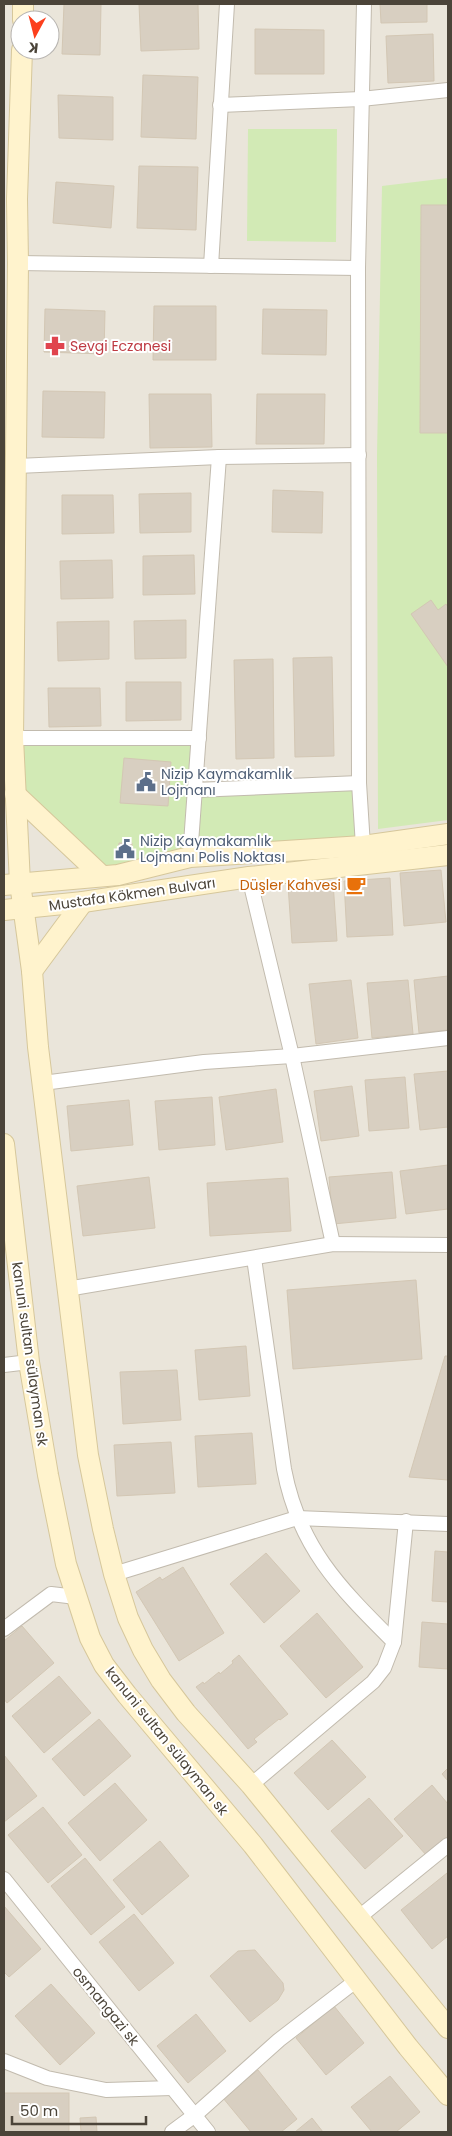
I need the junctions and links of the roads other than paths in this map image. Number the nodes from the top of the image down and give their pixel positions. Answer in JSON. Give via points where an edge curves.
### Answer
{"nodes":[{"id":1,"x":227,"y":4,"type":"edge"},
{"id":2,"x":364,"y":4,"type":"edge"},
{"id":3,"x":22,"y":60,"type":"edge"},
{"id":4,"x":448,"y":90,"type":"edge"},
{"id":5,"x":361,"y":99,"type":"junction"},
{"id":6,"x":220,"y":105,"type":"junction"},
{"id":7,"x":18,"y":263,"type":"junction"},
{"id":8,"x":211,"y":266,"type":"junction"},
{"id":9,"x":358,"y":268,"type":"junction"},
{"id":10,"x":358,"y":455,"type":"junction"},
{"id":11,"x":219,"y":457,"type":"junction"},
{"id":12,"x":17,"y":466,"type":"junction"},
{"id":13,"x":13,"y":738,"type":"junction"},
{"id":14,"x":199,"y":738,"type":"junction"},
{"id":15,"x":359,"y":783,"type":"junction"},
{"id":16,"x":195,"y":790,"type":"junction"},
{"id":17,"x":15,"y":794,"type":"junction"},
{"id":18,"x":448,"y":834,"type":"edge"},
{"id":19,"x":363,"y":846,"type":"junction"},
{"id":20,"x":448,"y":856,"type":"edge"},
{"id":21,"x":190,"y":857,"type":"junction"},
{"id":22,"x":102,"y":876,"type":"junction"},
{"id":23,"x":249,"y":877,"type":"junction"},
{"id":24,"x":12,"y":884,"type":"edge"},
{"id":25,"x":83,"y":902,"type":"junction"},
{"id":26,"x":25,"y":908,"type":"junction"},
{"id":27,"x":4,"y":910,"type":"edge"},
{"id":28,"x":32,"y":971,"type":"junction"},
{"id":29,"x":448,"y":1038,"type":"edge"},
{"id":30,"x":292,"y":1056,"type":"junction"},
{"id":31,"x":43,"y":1083,"type":"junction"},
{"id":32,"x":4,"y":1144,"type":"edge"},
{"id":33,"x":333,"y":1244,"type":"junction"},
{"id":34,"x":448,"y":1245,"type":"edge"},
{"id":35,"x":254,"y":1258,"type":"junction"},
{"id":36,"x":67,"y":1289,"type":"junction"},
{"id":37,"x":29,"y":1362,"type":"junction"},
{"id":38,"x":4,"y":1365,"type":"edge"},
{"id":39,"x":296,"y":1518,"type":"junction"},
{"id":40,"x":406,"y":1521,"type":"junction"},
{"id":41,"x":448,"y":1524,"type":"edge"},
{"id":42,"x":114,"y":1574,"type":"junction"},
{"id":43,"x":76,"y":1597,"type":"junction"},
{"id":44,"x":4,"y":1629,"type":"edge"},
{"id":45,"x":394,"y":1642,"type":"junction"},
{"id":46,"x":252,"y":1785,"type":"junction"},
{"id":47,"x":448,"y":1845,"type":"edge"},
{"id":48,"x":4,"y":1879,"type":"edge"},
{"id":49,"x":358,"y":1918,"type":"junction"},
{"id":50,"x":357,"y":1980,"type":"junction"},
{"id":51,"x":448,"y":2028,"type":"edge"},
{"id":52,"x":4,"y":2061,"type":"edge"},
{"id":53,"x":172,"y":2088,"type":"junction"},
{"id":54,"x":448,"y":2095,"type":"edge"},
{"id":55,"x":195,"y":2115,"type":"junction"},
{"id":56,"x":172,"y":2132,"type":"edge"},
{"id":57,"x":208,"y":2132,"type":"edge"}],
"edges":[{"from":1,"to":6,"type":"street"},
{"from":2,"to":5,"type":"street"},
{"from":3,"to":7,"type":"main road"},
{"from":4,"to":5,"type":"street"},
{"from":5,"to":6,"type":"street"},
{"from":5,"to":9,"type":"street"},
{"from":6,"to":8,"type":"street"},
{"from":7,"to":8,"type":"street"},
{"from":7,"to":12,"type":"main road"},
{"from":8,"to":9,"type":"street"},
{"from":9,"to":10,"type":"street"},
{"from":10,"to":11,"type":"street"},
{"from":10,"to":15,"type":"street"},
{"from":11,"to":12,"type":"street"},
{"from":11,"to":14,"type":"street"},
{"from":12,"to":13,"type":"main road"},
{"from":13,"to":14,"type":"street"},
{"from":13,"to":17,"type":"main road"},
{"from":14,"to":16,"type":"street"},
{"from":15,"to":16,"type":"street"},
{"from":15,"to":19,"type":"street"},
{"from":16,"to":21,"type":"street"},
{"from":17,"to":22,"type":"main road"},
{"from":17,"to":24,"type":"main road"},
{"from":18,"to":19,"type":"main road","name":"Mustafa Kökmen Bulvarı"},
{"from":19,"to":21,"type":"main road","name":"Mustafa Kökmen Bulvarı"},
{"from":20,"to":23,"type":"main road","name":"Mustafa Kökmen Bulvarı"},
{"from":21,"to":22,"type":"main road","name":"Mustafa Kökmen Bulvarı"},
{"from":22,"to":24,"type":"main road","name":"Mustafa Kökmen Bulvarı"},
{"from":23,"to":25,"type":"main road","name":"Mustafa Kökmen Bulvarı"},
{"from":23,"to":30,"type":"street"},
{"from":24,"to":26,"type":"main road"},
{"from":25,"to":26,"type":"main road","name":"Mustafa Kökmen Bulvarı"},
{"from":25,"to":28,"type":"main road"},
{"from":26,"to":27,"type":"main road","name":"Mustafa Kökmen Bulvarı"},
{"from":26,"to":28,"type":"main road"},
{"from":28,"to":31,"type":"main road"},
{"from":29,"to":30,"type":"street"},
{"from":30,"to":31,"type":"street","via":[[204,1062]]},
{"from":30,"to":33,"type":"street"},
{"from":31,"to":36,"type":"main road"},
{"from":32,"to":37,"type":"main road","name":"kanuni sultan sülayman sk"},
{"from":33,"to":34,"type":"street"},
{"from":33,"to":35,"type":"street"},
{"from":35,"to":36,"type":"street"},
{"from":35,"to":39,"type":"street","via":[[288,1494]]},
{"from":36,"to":42,"type":"main road","via":[[88,1455]]},
{"from":37,"to":38,"type":"street"},
{"from":37,"to":43,"type":"main road","name":"kanuni sultan sülayman sk","via":[[48,1475]]},
{"from":39,"to":40,"type":"street"},
{"from":39,"to":42,"type":"street"},
{"from":39,"to":45,"type":"street","via":[[327,1570]]},
{"from":40,"to":41,"type":"street"},
{"from":40,"to":45,"type":"street"},
{"from":42,"to":46,"type":"main road","via":[[132,1626],[161,1680],[186,1713]]},
{"from":43,"to":44,"type":"street","via":[[51,1594]]},
{"from":43,"to":50,"type":"main road","name":"kanuni sultan sülayman sk","via":[[90,1638],[104,1665],[252,1845]]},
{"from":45,"to":46,"type":"street","via":[[384,1668],[373,1682]]},
{"from":46,"to":49,"type":"main road"},
{"from":47,"to":49,"type":"street"},
{"from":48,"to":53,"type":"street","name":"osmangazi sk"},
{"from":49,"to":51,"type":"main road"},
{"from":50,"to":54,"type":"main road","name":"kanuni sultan sülayman sk"},
{"from":50,"to":55,"type":"street","via":[[279,2040]]},
{"from":52,"to":53,"type":"street","via":[[47,2078],[106,2090]]},
{"from":53,"to":55,"type":"street","name":"osmangazi sk"},
{"from":55,"to":56,"type":"street"},
{"from":55,"to":57,"type":"street","name":"osmangazi sk"}]}
